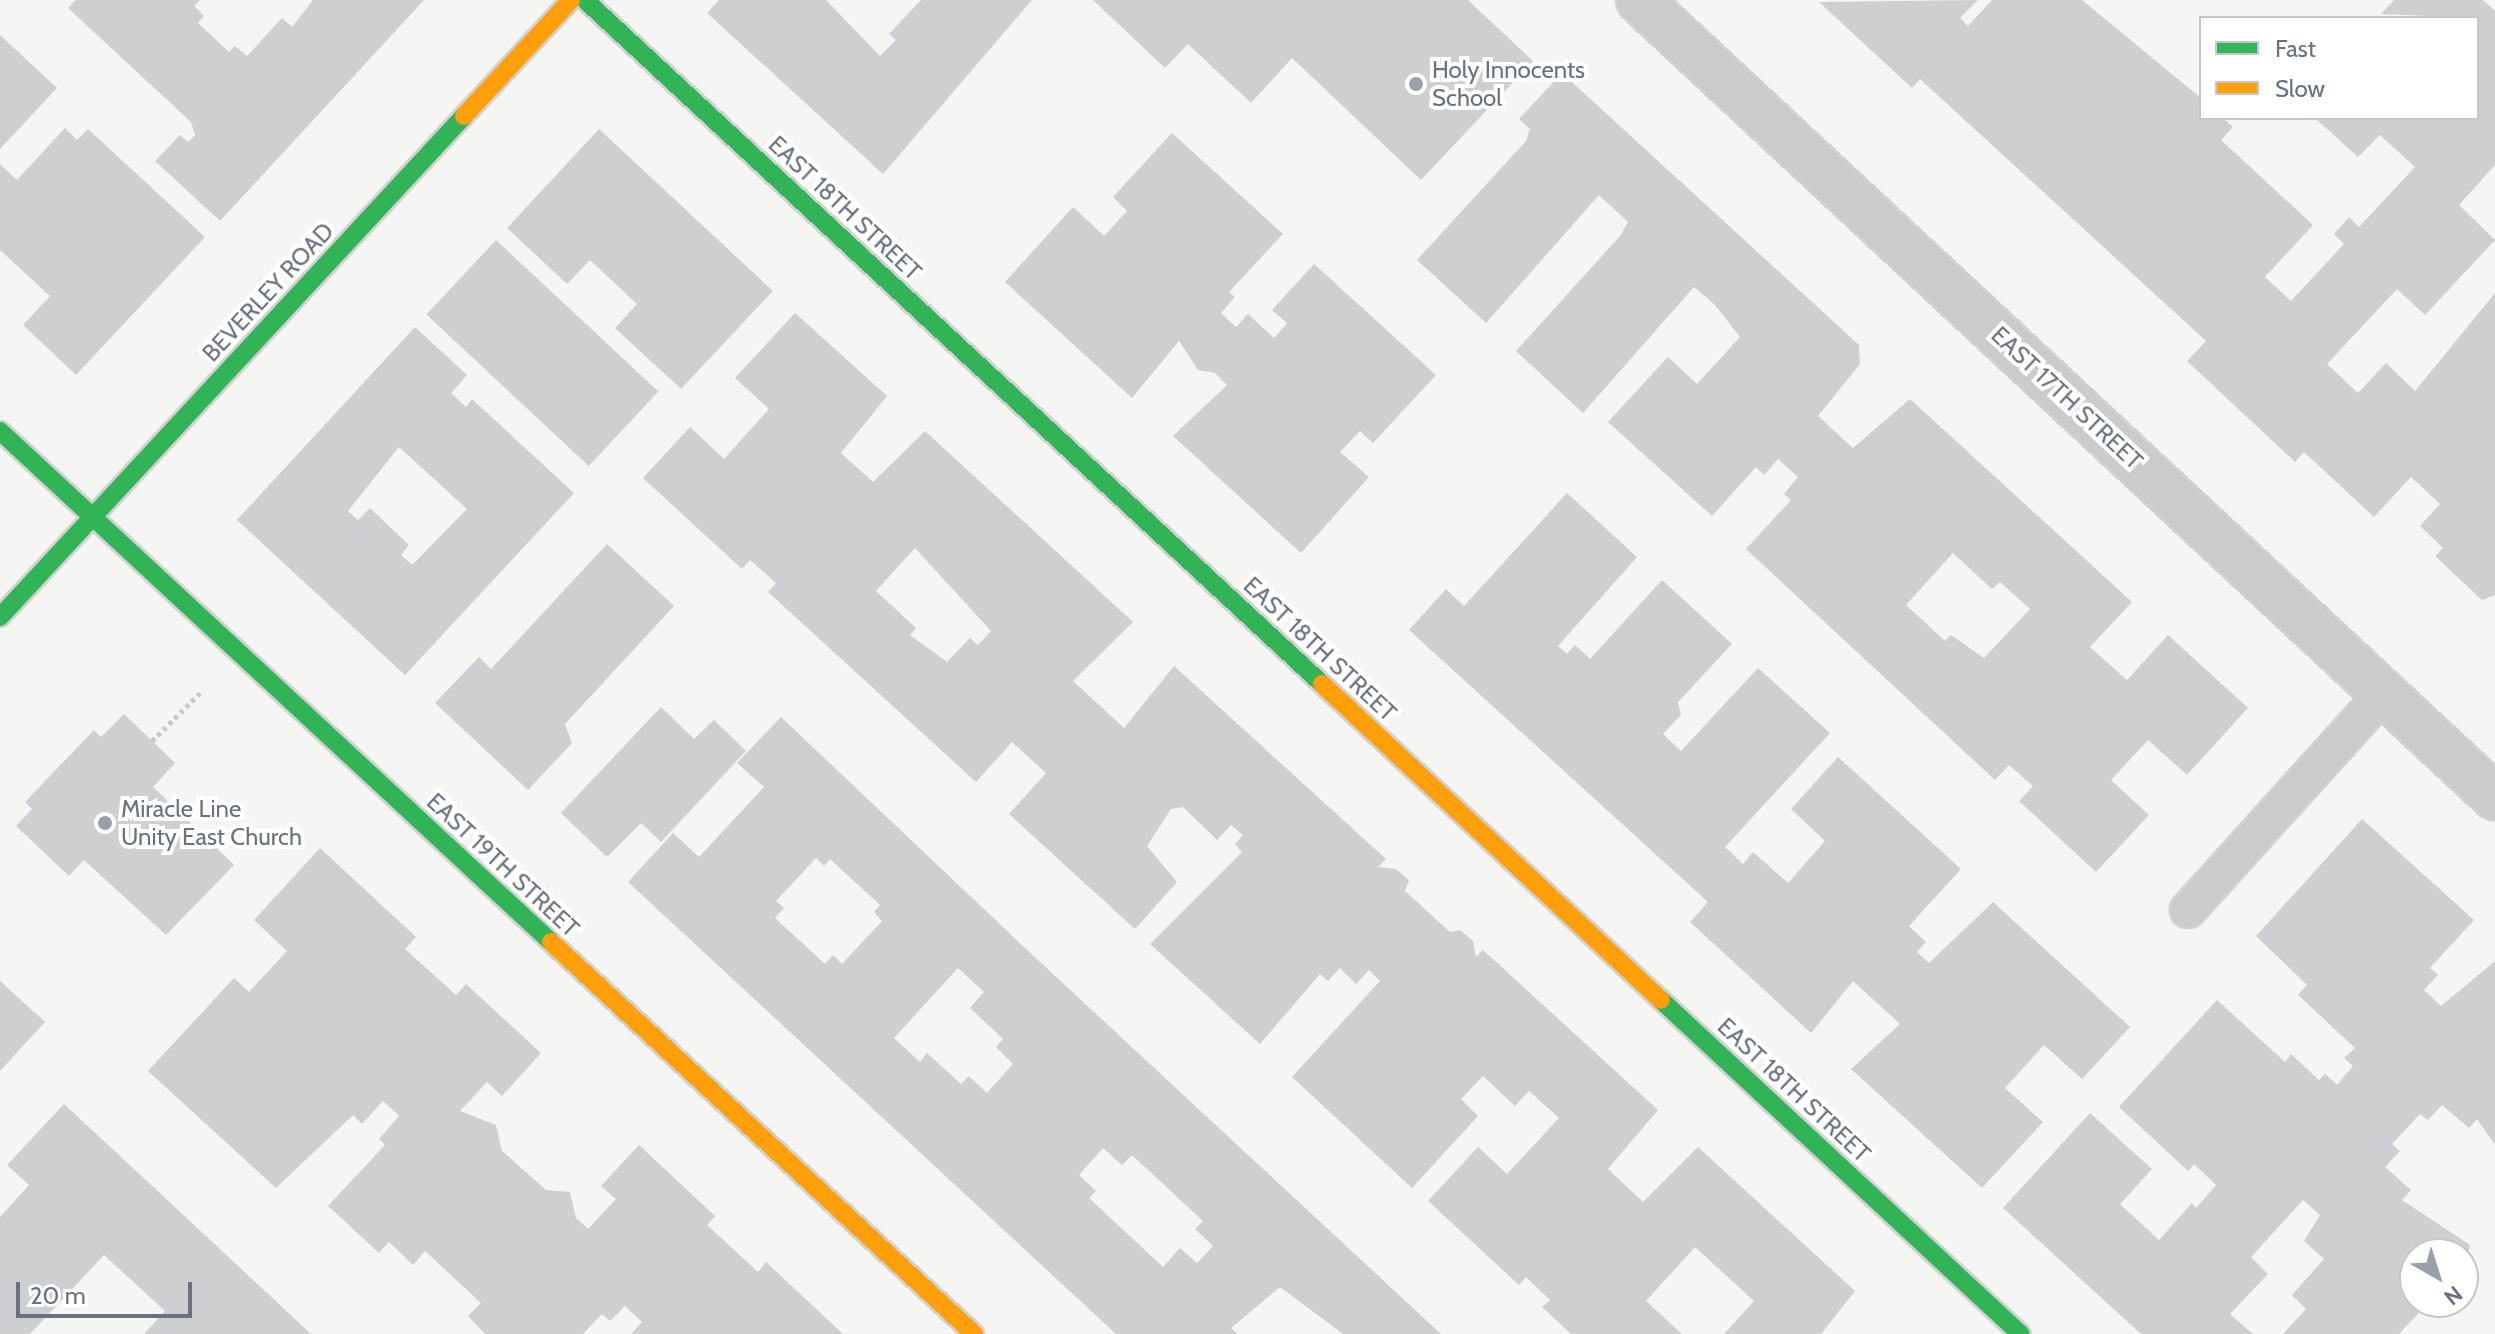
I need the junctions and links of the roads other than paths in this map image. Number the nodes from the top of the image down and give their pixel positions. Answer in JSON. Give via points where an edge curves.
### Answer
{"nodes":[{"id":1,"x":571,"y":0,"type":"edge"},
{"id":2,"x":585,"y":0,"type":"edge"},
{"id":3,"x":1639,"y":0,"type":"edge"},
{"id":4,"x":0,"y":431,"type":"edge"},
{"id":5,"x":93,"y":517,"type":"junction"},
{"id":6,"x":0,"y":617,"type":"edge"},
{"id":7,"x":2384,"y":693,"type":"junction"},
{"id":8,"x":2495,"y":797,"type":"edge"},
{"id":9,"x":2188,"y":910,"type":"dead end"},
{"id":10,"x":974,"y":1334,"type":"edge"},
{"id":11,"x":2021,"y":1334,"type":"edge"}],
"edges":[{"from":1,"to":5,"type":"street","name":"BEVERLEY ROAD"},
{"from":2,"to":11,"type":"street","name":"EAST 18TH STREET"},
{"from":3,"to":7,"type":"street","name":"EAST 17TH STREET"},
{"from":4,"to":5,"type":"street","name":"EAST 19TH STREET"},
{"from":5,"to":6,"type":"street","name":"BEVERLEY ROAD"},
{"from":5,"to":10,"type":"street","name":"EAST 19TH STREET"},
{"from":7,"to":8,"type":"street","name":"EAST 17TH STREET"},
{"from":7,"to":9,"type":"lane"}]}
